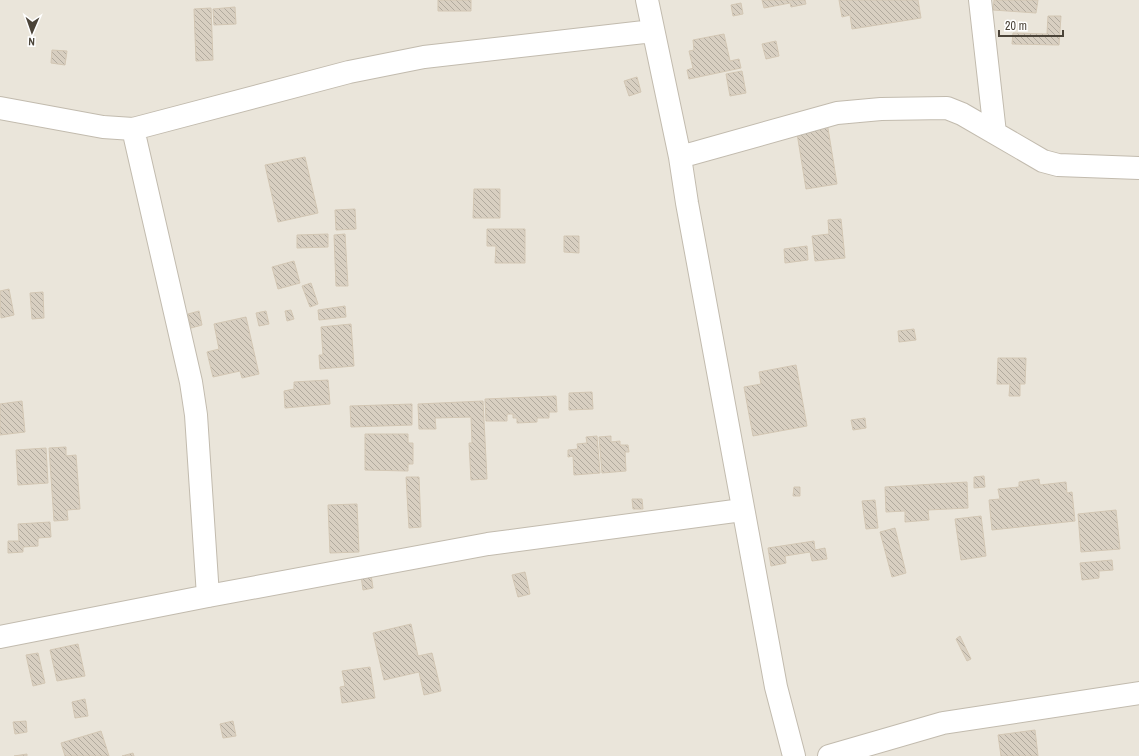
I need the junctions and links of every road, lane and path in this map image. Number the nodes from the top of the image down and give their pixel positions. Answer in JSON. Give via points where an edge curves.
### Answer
{"nodes":[{"id":1,"x":647,"y":0,"type":"edge"},
{"id":2,"x":980,"y":0,"type":"edge"},
{"id":3,"x":653,"y":31,"type":"junction"},
{"id":4,"x":0,"y":108,"type":"edge"},
{"id":5,"x":133,"y":129,"type":"junction"},
{"id":6,"x":996,"y":133,"type":"junction"},
{"id":7,"x":680,"y":157,"type":"junction"},
{"id":8,"x":1139,"y":168,"type":"edge"},
{"id":9,"x":742,"y":510,"type":"junction"},
{"id":10,"x":208,"y":596,"type":"junction"},
{"id":11,"x":0,"y":637,"type":"edge"},
{"id":12,"x":1139,"y":693,"type":"edge"},
{"id":13,"x":794,"y":756,"type":"edge"},
{"id":14,"x":829,"y":756,"type":"edge"}],
"edges":[{"from":1,"to":3,"type":"street"},
{"from":2,"to":6,"type":"street"},
{"from":3,"to":5,"type":"street","via":[[424,57],[349,72]]},
{"from":3,"to":7,"type":"street"},
{"from":4,"to":5,"type":"street","via":[[103,127]]},
{"from":5,"to":10,"type":"street","via":[[192,382]]},
{"from":6,"to":7,"type":"street","via":[[947,108],[881,109],[837,113]]},
{"from":6,"to":8,"type":"street","via":[[1043,161],[1058,165]]},
{"from":7,"to":9,"type":"street"},
{"from":9,"to":10,"type":"street","via":[[488,544]]},
{"from":9,"to":13,"type":"street","via":[[776,687]]},
{"from":10,"to":11,"type":"street"},
{"from":12,"to":14,"type":"street","via":[[943,723]]}]}
